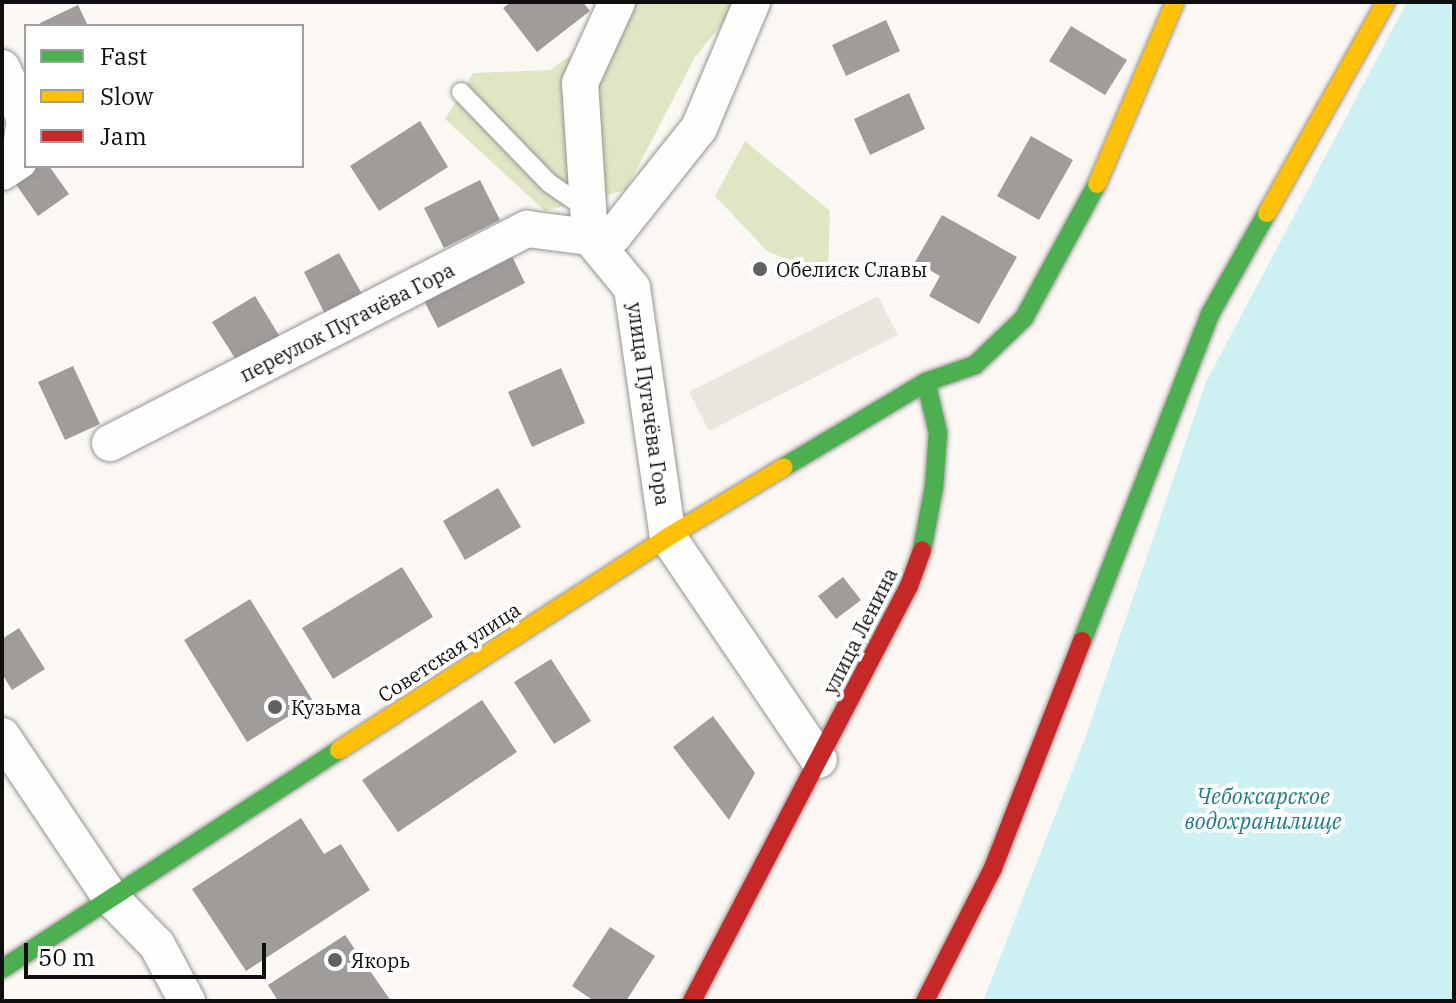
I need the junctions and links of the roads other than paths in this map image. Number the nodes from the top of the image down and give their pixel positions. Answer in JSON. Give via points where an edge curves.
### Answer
{"nodes":[{"id":1,"x":617,"y":2,"type":"edge"},
{"id":2,"x":752,"y":2,"type":"edge"},
{"id":3,"x":1175,"y":2,"type":"edge"},
{"id":4,"x":1386,"y":2,"type":"edge"},
{"id":5,"x":2,"y":68,"type":"edge"},
{"id":6,"x":461,"y":92,"type":"dead end"},
{"id":7,"x":24,"y":117,"type":"edge"},
{"id":8,"x":24,"y":126,"type":"edge"},
{"id":9,"x":2,"y":172,"type":"edge"},
{"id":10,"x":589,"y":223,"type":"junction"},
{"id":11,"x":926,"y":382,"type":"junction"},
{"id":12,"x":110,"y":443,"type":"dead end"},
{"id":13,"x":668,"y":537,"type":"junction"},
{"id":14,"x":2,"y":736,"type":"edge"},
{"id":15,"x":819,"y":760,"type":"junction"},
{"id":16,"x":110,"y":897,"type":"junction"},
{"id":17,"x":2,"y":969,"type":"edge"},
{"id":18,"x":187,"y":1001,"type":"edge"},
{"id":19,"x":692,"y":1001,"type":"edge"},
{"id":20,"x":925,"y":1001,"type":"edge"}],
"edges":[{"from":1,"to":10,"type":"street","via":[[580,83]]},
{"from":2,"to":10,"type":"street","via":[[699,128],[614,235]]},
{"from":3,"to":11,"type":"street","via":[[1088,206],[1024,318],[975,365]]},
{"from":4,"to":20,"type":"street","via":[[1210,314],[993,868]]},
{"from":5,"to":7,"type":"street"},
{"from":6,"to":10,"type":"lane","name":"улица Пугачёва Гора"},
{"from":8,"to":9,"type":"street","via":[[19,161]]},
{"from":10,"to":12,"type":"street","name":"переулок Пугачёва Гора","via":[[527,229]]},
{"from":10,"to":13,"type":"street","name":"улица Пугачёва Гора","via":[[632,288]]},
{"from":11,"to":13,"type":"street","name":"Советская улица"},
{"from":11,"to":15,"type":"street","name":"улица Ленина","via":[[938,433],[921,556]]},
{"from":13,"to":15,"type":"street"},
{"from":13,"to":16,"type":"street","name":"Советская улица"},
{"from":14,"to":16,"type":"street"},
{"from":15,"to":19,"type":"street","name":"улица Ленина"},
{"from":16,"to":17,"type":"street","name":"Советская улица"},
{"from":16,"to":18,"type":"street","via":[[157,945]]}]}
